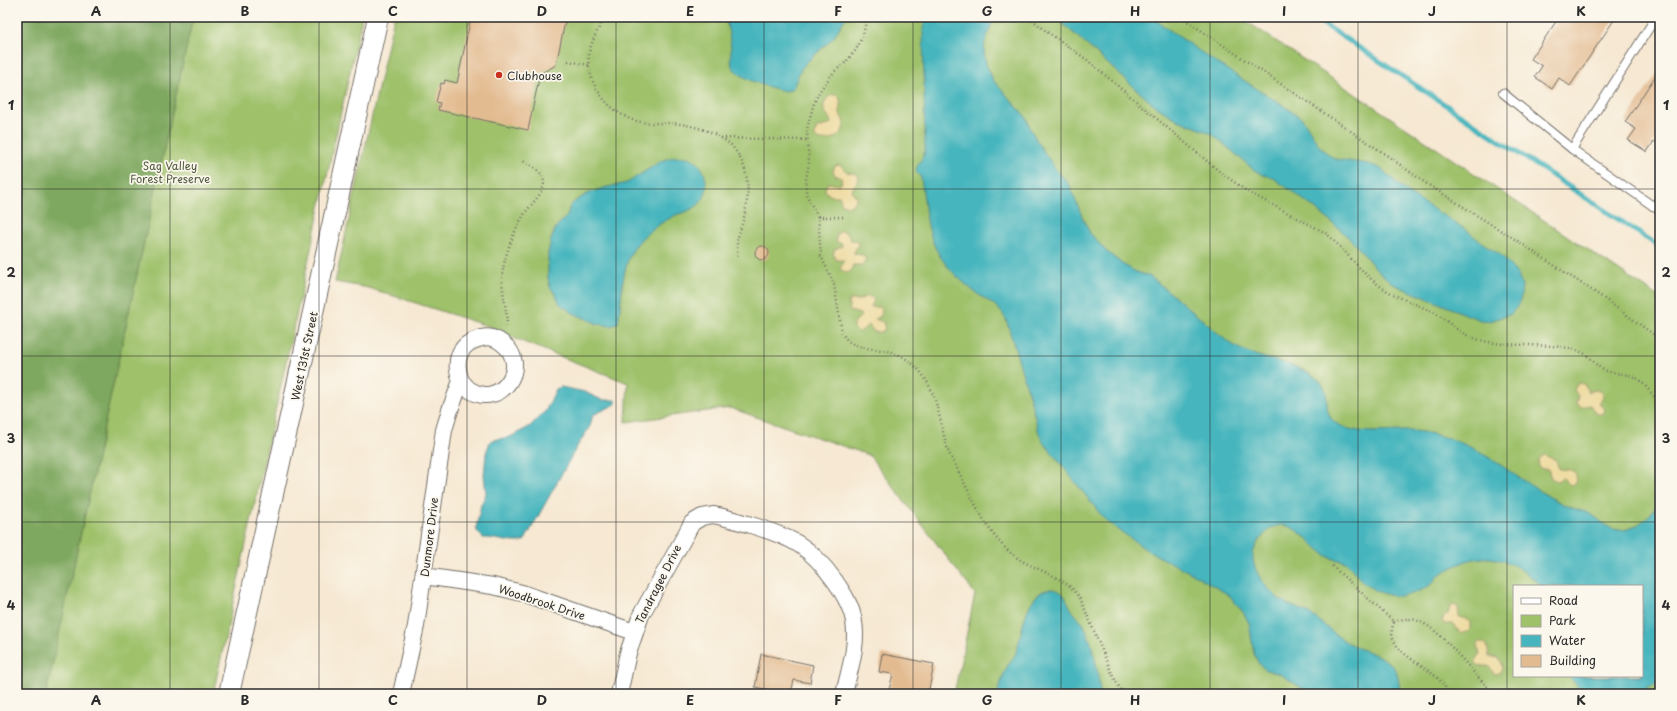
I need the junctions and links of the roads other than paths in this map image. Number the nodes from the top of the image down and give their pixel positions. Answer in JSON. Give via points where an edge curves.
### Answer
{"nodes":[{"id":1,"x":378,"y":17,"type":"edge"},
{"id":2,"x":1656,"y":17,"type":"edge"},
{"id":3,"x":1503,"y":93,"type":"dead end"},
{"id":4,"x":1572,"y":149,"type":"junction"},
{"id":5,"x":1660,"y":198,"type":"edge"},
{"id":6,"x":1657,"y":209,"type":"edge"},
{"id":7,"x":461,"y":382,"type":"junction"},
{"id":8,"x":424,"y":576,"type":"junction"},
{"id":9,"x":634,"y":632,"type":"junction"},
{"id":10,"x":229,"y":694,"type":"edge"},
{"id":11,"x":401,"y":694,"type":"edge"},
{"id":12,"x":619,"y":694,"type":"edge"},
{"id":13,"x":844,"y":694,"type":"edge"}],
"edges":[{"from":1,"to":10,"type":"street","name":"West 131st Street"},
{"from":2,"to":4,"type":"lane"},
{"from":3,"to":4,"type":"lane"},
{"from":4,"to":6,"type":"lane"},
{"from":5,"to":6,"type":"lane"},
{"from":7,"to":7,"type":"street","via":[[470,390],[482,394],[492,394],[501,390],[510,381],[514,370],[514,359],[507,347],[498,340],[486,337],[472,340],[457,360]]},
{"from":7,"to":8,"type":"street","name":"Dunmore Drive","via":[[444,430]]},
{"from":8,"to":9,"type":"street","name":"Woodbrook Drive","via":[[522,593]]},
{"from":8,"to":11,"type":"street","name":"Dunmore Drive"},
{"from":9,"to":12,"type":"street","name":"Tandragee Drive"},
{"from":9,"to":13,"type":"street","name":"Tandragee Drive","via":[[692,523],[702,517],[713,515],[782,535],[808,550],[828,571],[844,593],[852,610],[855,634]]}]}
